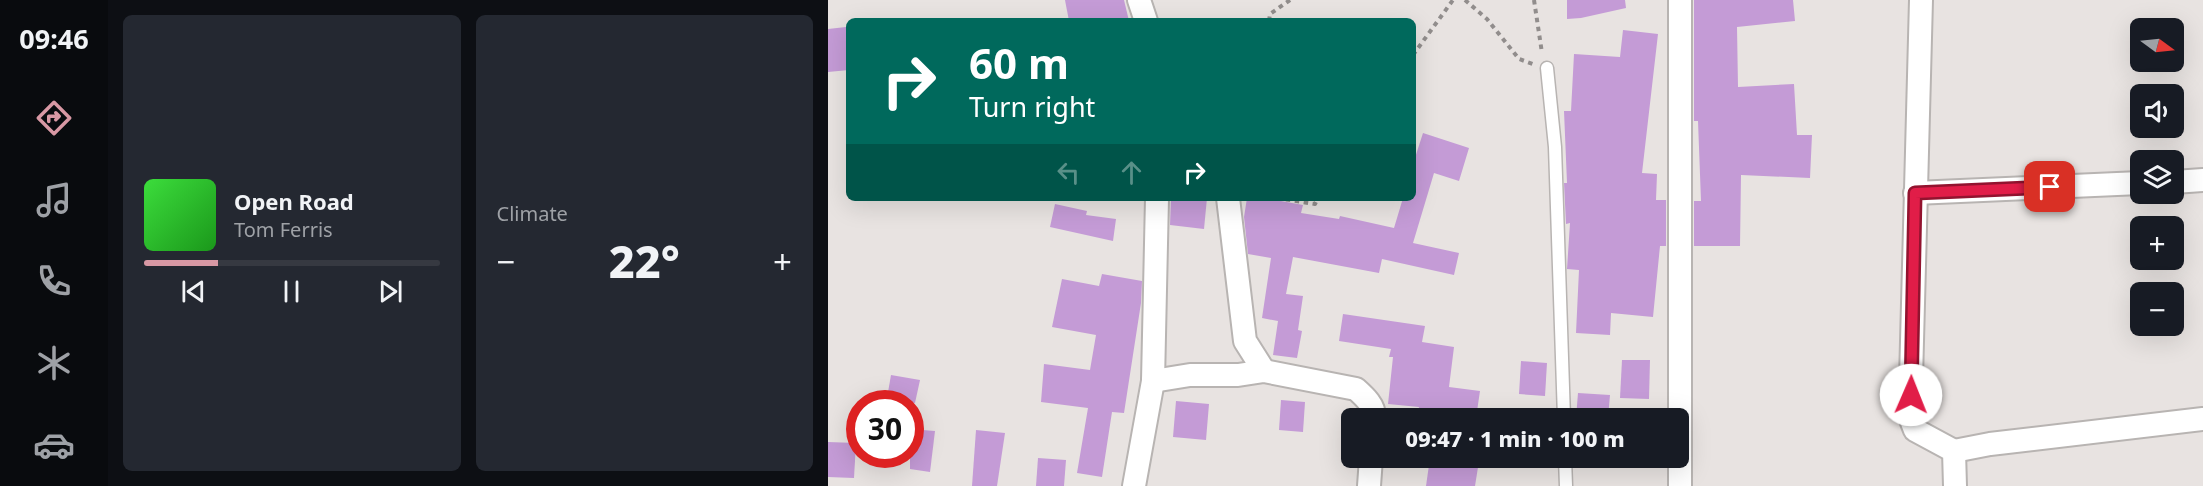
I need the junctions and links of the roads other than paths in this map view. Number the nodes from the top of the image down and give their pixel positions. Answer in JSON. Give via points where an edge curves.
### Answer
{"nodes":[{"id":1,"x":1139,"y":0,"type":"edge"},
{"id":2,"x":1680,"y":0,"type":"edge"},
{"id":3,"x":1921,"y":0,"type":"edge"},
{"id":4,"x":1145,"y":18,"type":"edge"},
{"id":5,"x":1547,"y":68,"type":"road end"},
{"id":6,"x":2203,"y":180,"type":"edge"},
{"id":7,"x":2184,"y":181,"type":"edge"},
{"id":8,"x":2130,"y":183,"type":"edge"},
{"id":9,"x":1915,"y":193,"type":"junction"},
{"id":10,"x":1157,"y":201,"type":"edge"},
{"id":11,"x":1228,"y":201,"type":"edge"},
{"id":12,"x":1264,"y":371,"type":"junction"},
{"id":13,"x":1153,"y":381,"type":"junction"},
{"id":14,"x":1372,"y":408,"type":"edge"},
{"id":15,"x":1564,"y":408,"type":"edge"},
{"id":16,"x":2203,"y":419,"type":"edge"},
{"id":17,"x":1954,"y":451,"type":"junction"},
{"id":18,"x":1370,"y":468,"type":"edge"},
{"id":19,"x":1565,"y":468,"type":"edge"},
{"id":20,"x":1134,"y":486,"type":"edge"},
{"id":21,"x":1369,"y":486,"type":"edge"},
{"id":22,"x":1566,"y":486,"type":"edge"},
{"id":23,"x":1680,"y":486,"type":"edge"},
{"id":24,"x":1955,"y":486,"type":"edge"}],
"edges":[{"from":1,"to":4,"type":"street"},
{"from":2,"to":23,"type":"street"},
{"from":3,"to":9,"type":"street"},
{"from":5,"to":15,"type":"lane","via":[[1555,147]]},
{"from":6,"to":7,"type":"street"},
{"from":8,"to":9,"type":"street"},
{"from":9,"to":17,"type":"street","via":[[1910,417],[1915,430]]},
{"from":10,"to":13,"type":"street"},
{"from":11,"to":12,"type":"street","via":[[1245,341]]},
{"from":12,"to":13,"type":"street"},
{"from":12,"to":14,"type":"street","via":[[1356,389]]},
{"from":13,"to":20,"type":"street"},
{"from":16,"to":17,"type":"street"},
{"from":17,"to":24,"type":"street"},
{"from":18,"to":21,"type":"street"},
{"from":19,"to":22,"type":"lane"}]}
